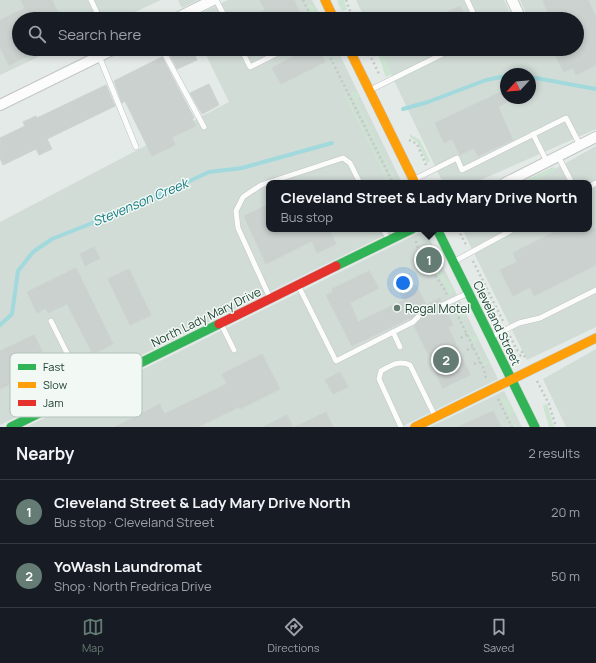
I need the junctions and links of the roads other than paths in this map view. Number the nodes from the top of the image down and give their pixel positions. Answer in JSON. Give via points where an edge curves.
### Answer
{"nodes":[{"id":1,"x":91,"y":0,"type":"edge"},
{"id":2,"x":325,"y":0,"type":"edge"},
{"id":3,"x":467,"y":0,"type":"edge"},
{"id":4,"x":512,"y":0,"type":"edge"},
{"id":5,"x":211,"y":1,"type":"edge"},
{"id":6,"x":97,"y":12,"type":"edge"},
{"id":7,"x":189,"y":12,"type":"edge"},
{"id":8,"x":220,"y":12,"type":"edge"},
{"id":9,"x":331,"y":12,"type":"edge"},
{"id":10,"x":473,"y":12,"type":"edge"},
{"id":11,"x":518,"y":12,"type":"edge"},
{"id":12,"x":99,"y":56,"type":"joint"},
{"id":13,"x":167,"y":56,"type":"edge"},
{"id":14,"x":244,"y":56,"type":"edge"},
{"id":15,"x":272,"y":56,"type":"edge"},
{"id":16,"x":352,"y":56,"type":"edge"},
{"id":17,"x":439,"y":56,"type":"edge"},
{"id":18,"x":370,"y":91,"type":"junction"},
{"id":19,"x":0,"y":105,"type":"edge"},
{"id":20,"x":204,"y":127,"type":"dead end"},
{"id":21,"x":533,"y":134,"type":"junction"},
{"id":22,"x":596,"y":137,"type":"edge"},
{"id":23,"x":580,"y":145,"type":"junction"},
{"id":24,"x":136,"y":147,"type":"dead end"},
{"id":25,"x":558,"y":156,"type":"junction"},
{"id":26,"x":547,"y":162,"type":"junction"},
{"id":27,"x":276,"y":180,"type":"edge"},
{"id":28,"x":358,"y":180,"type":"edge"},
{"id":29,"x":414,"y":180,"type":"edge"},
{"id":30,"x":416,"y":180,"type":"edge"},
{"id":31,"x":510,"y":180,"type":"edge"},
{"id":32,"x":570,"y":180,"type":"edge"},
{"id":33,"x":266,"y":183,"type":"edge"},
{"id":34,"x":385,"y":232,"type":"edge"},
{"id":35,"x":406,"y":232,"type":"edge"},
{"id":36,"x":439,"y":232,"type":"edge"},
{"id":37,"x":509,"y":232,"type":"edge"},
{"id":38,"x":389,"y":240,"type":"junction"},
{"id":39,"x":454,"y":262,"type":"junction"},
{"id":40,"x":298,"y":285,"type":"junction"},
{"id":41,"x":596,"y":290,"type":"edge"},
{"id":42,"x":469,"y":293,"type":"junction"},
{"id":43,"x":271,"y":299,"type":"junction"},
{"id":44,"x":443,"y":305,"type":"dead end"},
{"id":45,"x":418,"y":317,"type":"dead end"},
{"id":46,"x":51,"y":321,"type":"dead end"},
{"id":47,"x":221,"y":324,"type":"junction"},
{"id":48,"x":393,"y":332,"type":"junction"},
{"id":49,"x":491,"y":338,"type":"junction"},
{"id":50,"x":596,"y":338,"type":"edge"},
{"id":51,"x":400,"y":347,"type":"dead end"},
{"id":52,"x":234,"y":350,"type":"dead end"},
{"id":53,"x":67,"y":353,"type":"edge"},
{"id":54,"x":142,"y":363,"type":"edge"},
{"id":55,"x":512,"y":380,"type":"junction"},
{"id":56,"x":31,"y":417,"type":"edge"},
{"id":57,"x":436,"y":417,"type":"junction"},
{"id":58,"x":11,"y":427,"type":"edge"},
{"id":59,"x":401,"y":427,"type":"edge"},
{"id":60,"x":415,"y":427,"type":"edge"},
{"id":61,"x":535,"y":427,"type":"edge"}],
"edges":[{"from":1,"to":6,"type":"lane"},
{"from":2,"to":9,"type":"street"},
{"from":3,"to":10,"type":"lane"},
{"from":4,"to":11,"type":"street"},
{"from":5,"to":7,"type":"street"},
{"from":5,"to":8,"type":"lane"},
{"from":12,"to":19,"type":"street"},
{"from":12,"to":24,"type":"lane"},
{"from":13,"to":20,"type":"lane"},
{"from":14,"to":15,"type":"lane","via":[[250,67]]},
{"from":16,"to":18,"type":"street"},
{"from":17,"to":18,"type":"lane"},
{"from":18,"to":29,"type":"street"},
{"from":21,"to":23,"type":"lane","via":[[566,118]]},
{"from":21,"to":26,"type":"lane"},
{"from":21,"to":30,"type":"lane","via":[[462,170],[456,158]]},
{"from":22,"to":23,"type":"street"},
{"from":23,"to":25,"type":"street"},
{"from":25,"to":26,"type":"street"},
{"from":25,"to":32,"type":"lane"},
{"from":26,"to":31,"type":"street"},
{"from":27,"to":28,"type":"lane","via":[[343,158],[350,163]]},
{"from":33,"to":43,"type":"lane","via":[[243,196],[236,211],[238,228]]},
{"from":34,"to":38,"type":"lane"},
{"from":35,"to":38,"type":"street","name":"North Lady Mary Drive"},
{"from":36,"to":39,"type":"street","name":"Cleveland Street"},
{"from":37,"to":39,"type":"lane"},
{"from":38,"to":40,"type":"street","name":"North Lady Mary Drive"},
{"from":39,"to":42,"type":"street","name":"Cleveland Street"},
{"from":40,"to":43,"type":"street","name":"North Lady Mary Drive"},
{"from":40,"to":48,"type":"lane","via":[[336,361]]},
{"from":41,"to":49,"type":"lane","via":[[540,318],[519,323]]},
{"from":42,"to":44,"type":"lane"},
{"from":42,"to":49,"type":"street","name":"Cleveland Street"},
{"from":43,"to":47,"type":"street","name":"North Lady Mary Drive"},
{"from":45,"to":48,"type":"lane"},
{"from":46,"to":53,"type":"lane"},
{"from":47,"to":52,"type":"lane"},
{"from":47,"to":54,"type":"street","name":"North Lady Mary Drive"},
{"from":48,"to":51,"type":"lane"},
{"from":49,"to":55,"type":"street","name":"Cleveland Street"},
{"from":50,"to":55,"type":"street"},
{"from":55,"to":57,"type":"street"},
{"from":55,"to":61,"type":"street","name":"Cleveland Street"},
{"from":56,"to":58,"type":"street","name":"North Lady Mary Drive"},
{"from":57,"to":59,"type":"lane","via":[[410,365],[403,362],[395,364],[381,371],[379,379]]},
{"from":57,"to":60,"type":"street"}]}
